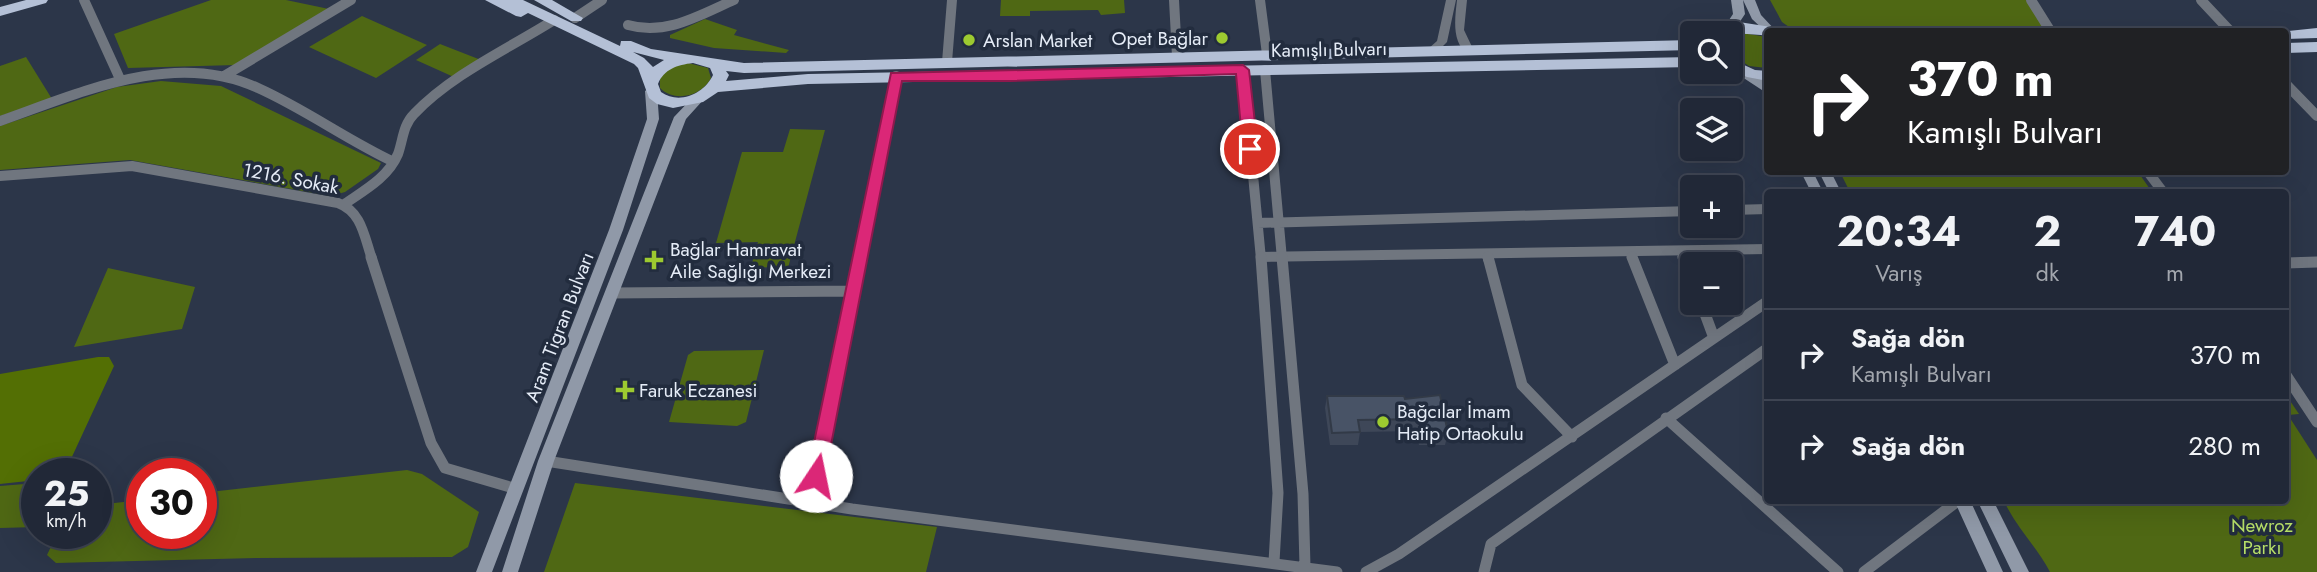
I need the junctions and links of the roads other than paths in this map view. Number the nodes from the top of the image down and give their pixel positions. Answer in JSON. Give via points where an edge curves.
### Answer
{"nodes":[{"id":1,"x":11,"y":0,"type":"edge"},
{"id":2,"x":31,"y":0,"type":"edge"},
{"id":3,"x":41,"y":0,"type":"edge"},
{"id":4,"x":84,"y":0,"type":"edge"},
{"id":5,"x":351,"y":0,"type":"edge"},
{"id":6,"x":492,"y":0,"type":"edge"},
{"id":7,"x":512,"y":0,"type":"edge"},
{"id":8,"x":541,"y":0,"type":"edge"},
{"id":9,"x":602,"y":0,"type":"edge"},
{"id":10,"x":734,"y":0,"type":"edge"},
{"id":11,"x":952,"y":0,"type":"edge"},
{"id":12,"x":1174,"y":0,"type":"edge"},
{"id":13,"x":1260,"y":0,"type":"edge"},
{"id":14,"x":1451,"y":0,"type":"edge"},
{"id":15,"x":1462,"y":0,"type":"edge"},
{"id":16,"x":1737,"y":0,"type":"edge"},
{"id":17,"x":1749,"y":0,"type":"edge"},
{"id":18,"x":2031,"y":0,"type":"edge"},
{"id":19,"x":2201,"y":0,"type":"edge"},
{"id":20,"x":0,"y":4,"type":"edge"},
{"id":21,"x":0,"y":12,"type":"edge"},
{"id":22,"x":549,"y":18,"type":"junction"},
{"id":23,"x":575,"y":18,"type":"junction"},
{"id":24,"x":1733,"y":21,"type":"edge"},
{"id":25,"x":628,"y":25,"type":"dead end"},
{"id":26,"x":1743,"y":27,"type":"edge"},
{"id":27,"x":1768,"y":28,"type":"edge"},
{"id":28,"x":2048,"y":28,"type":"edge"},
{"id":29,"x":2227,"y":28,"type":"edge"},
{"id":30,"x":1764,"y":30,"type":"edge"},
{"id":31,"x":2317,"y":33,"type":"edge"},
{"id":32,"x":2289,"y":34,"type":"edge"},
{"id":33,"x":1680,"y":46,"type":"edge"},
{"id":34,"x":2317,"y":47,"type":"edge"},
{"id":35,"x":2289,"y":48,"type":"edge"},
{"id":36,"x":1432,"y":51,"type":"junction"},
{"id":37,"x":1469,"y":51,"type":"junction"},
{"id":38,"x":1267,"y":54,"type":"junction"},
{"id":39,"x":1177,"y":56,"type":"junction"},
{"id":40,"x":683,"y":59,"type":"junction"},
{"id":41,"x":947,"y":62,"type":"junction"},
{"id":42,"x":1680,"y":62,"type":"edge"},
{"id":43,"x":716,"y":65,"type":"junction"},
{"id":44,"x":1243,"y":70,"type":"junction"},
{"id":45,"x":1265,"y":70,"type":"junction"},
{"id":46,"x":1743,"y":70,"type":"edge"},
{"id":47,"x":1743,"y":72,"type":"edge"},
{"id":48,"x":1764,"y":75,"type":"edge"},
{"id":49,"x":223,"y":76,"type":"junction"},
{"id":50,"x":896,"y":76,"type":"junction"},
{"id":51,"x":120,"y":79,"type":"junction"},
{"id":52,"x":1764,"y":85,"type":"edge"},
{"id":53,"x":651,"y":87,"type":"junction"},
{"id":54,"x":716,"y":87,"type":"junction"},
{"id":55,"x":2289,"y":88,"type":"edge"},
{"id":56,"x":699,"y":98,"type":"junction"},
{"id":57,"x":2317,"y":116,"type":"edge"},
{"id":58,"x":0,"y":121,"type":"edge"},
{"id":59,"x":394,"y":162,"type":"junction"},
{"id":60,"x":0,"y":176,"type":"edge"},
{"id":61,"x":343,"y":205,"type":"junction"},
{"id":62,"x":1764,"y":209,"type":"edge"},
{"id":63,"x":1743,"y":210,"type":"edge"},
{"id":64,"x":1680,"y":211,"type":"edge"},
{"id":65,"x":1280,"y":222,"type":"junction"},
{"id":66,"x":1258,"y":223,"type":"junction"},
{"id":67,"x":1764,"y":249,"type":"edge"},
{"id":68,"x":1681,"y":251,"type":"joint"},
{"id":69,"x":1630,"y":252,"type":"junction"},
{"id":70,"x":1487,"y":255,"type":"junction"},
{"id":71,"x":1262,"y":257,"type":"junction"},
{"id":72,"x":1283,"y":258,"type":"junction"},
{"id":73,"x":2317,"y":262,"type":"edge"},
{"id":74,"x":2289,"y":264,"type":"edge"},
{"id":75,"x":855,"y":291,"type":"junction"},
{"id":76,"x":612,"y":293,"type":"junction"},
{"id":77,"x":1764,"y":304,"type":"edge"},
{"id":78,"x":1705,"y":315,"type":"edge"},
{"id":79,"x":1714,"y":338,"type":"junction"},
{"id":80,"x":1764,"y":351,"type":"edge"},
{"id":81,"x":1675,"y":365,"type":"junction"},
{"id":82,"x":2289,"y":380,"type":"edge"},
{"id":83,"x":1666,"y":418,"type":"junction"},
{"id":84,"x":2317,"y":422,"type":"edge"},
{"id":85,"x":1572,"y":437,"type":"junction"},
{"id":86,"x":546,"y":461,"type":"junction"},
{"id":87,"x":517,"y":489,"type":"junction"},
{"id":88,"x":810,"y":502,"type":"junction"},
{"id":89,"x":1955,"y":504,"type":"edge"},
{"id":90,"x":1962,"y":504,"type":"edge"},
{"id":91,"x":1987,"y":504,"type":"edge"},
{"id":92,"x":1274,"y":562,"type":"junction"},
{"id":93,"x":1305,"y":566,"type":"junction"},
{"id":94,"x":484,"y":572,"type":"edge"},
{"id":95,"x":510,"y":572,"type":"edge"},
{"id":96,"x":1337,"y":572,"type":"edge"},
{"id":97,"x":1366,"y":572,"type":"edge"},
{"id":98,"x":1484,"y":572,"type":"edge"},
{"id":99,"x":1838,"y":572,"type":"edge"},
{"id":100,"x":1864,"y":572,"type":"edge"},
{"id":101,"x":1995,"y":572,"type":"edge"},
{"id":102,"x":2021,"y":572,"type":"edge"}],
"edges":[{"from":1,"to":20,"type":"highway"},
{"from":2,"to":21,"type":"highway"},
{"from":3,"to":21,"type":"highway"},
{"from":4,"to":51,"type":"street"},
{"from":5,"to":49,"type":"street"},
{"from":6,"to":22,"type":"highway"},
{"from":7,"to":22,"type":"highway"},
{"from":8,"to":23,"type":"highway"},
{"from":9,"to":23,"type":"street"},
{"from":10,"to":25,"type":"street","via":[[668,27],[642,31]]},
{"from":11,"to":41,"type":"street"},
{"from":12,"to":39,"type":"street"},
{"from":13,"to":38,"type":"street"},
{"from":14,"to":36,"type":"street","via":[[1442,42]]},
{"from":15,"to":37,"type":"street","via":[[1459,30]]},
{"from":16,"to":24,"type":"main road","via":[[1738,14]]},
{"from":17,"to":27,"type":"main road"},
{"from":18,"to":28,"type":"street"},
{"from":19,"to":29,"type":"street"},
{"from":22,"to":53,"type":"highway","via":[[639,61]]},
{"from":22,"to":59,"type":"street","via":[[414,113],[404,127]]},
{"from":23,"to":40,"type":"highway","via":[[648,53]]},
{"from":26,"to":30,"type":"highway"},
{"from":31,"to":32,"type":"highway"},
{"from":33,"to":37,"type":"highway","name":"Kamışlı Bulvarı"},
{"from":34,"to":35,"type":"highway"},
{"from":36,"to":37,"type":"highway","name":"Kamışlı Bulvarı"},
{"from":36,"to":38,"type":"highway","name":"Kamışlı Bulvarı"},
{"from":38,"to":39,"type":"highway","name":"Kamışlı Bulvarı"},
{"from":39,"to":41,"type":"highway","name":"Kamışlı Bulvarı"},
{"from":40,"to":43,"type":"highway","via":[[702,58]]},
{"from":40,"to":53,"type":"highway","via":[[664,66]]},
{"from":41,"to":43,"type":"highway","name":"Kamışlı Bulvarı"},
{"from":42,"to":45,"type":"highway","name":"Kamışlı Bulvarı"},
{"from":43,"to":54,"type":"highway","via":[[721,75]]},
{"from":44,"to":45,"type":"highway","name":"Kamışlı Bulvarı"},
{"from":44,"to":50,"type":"highway","name":"Kamışlı Bulvarı"},
{"from":44,"to":66,"type":"street"},
{"from":45,"to":65,"type":"street"},
{"from":46,"to":48,"type":"highway"},
{"from":47,"to":52,"type":"main road"},
{"from":49,"to":51,"type":"street"},
{"from":49,"to":59,"type":"street","via":[[275,97]]},
{"from":50,"to":54,"type":"highway","name":"Kamışlı Bulvarı","via":[[740,82]]},
{"from":50,"to":75,"type":"street"},
{"from":51,"to":58,"type":"street"},
{"from":53,"to":56,"type":"highway","via":[[656,97],[675,103]]},
{"from":53,"to":87,"type":"main road","name":"Aram Tigran Bulvarı","via":[[653,119],[621,216]]},
{"from":54,"to":56,"type":"highway"},
{"from":55,"to":57,"type":"street"},
{"from":56,"to":76,"type":"main road","via":[[680,117]]},
{"from":59,"to":61,"type":"street"},
{"from":60,"to":61,"type":"street","name":"1216. Sokak","via":[[132,166]]},
{"from":61,"to":87,"type":"street","name":"1216. Sokak","via":[[358,217],[431,443],[445,468]]},
{"from":62,"to":63,"type":"street"},
{"from":64,"to":65,"type":"street"},
{"from":65,"to":66,"type":"street"},
{"from":65,"to":72,"type":"street"},
{"from":66,"to":71,"type":"street"},
{"from":67,"to":68,"type":"street"},
{"from":68,"to":69,"type":"street"},
{"from":69,"to":70,"type":"street"},
{"from":69,"to":81,"type":"street"},
{"from":70,"to":72,"type":"street"},
{"from":70,"to":85,"type":"street","via":[[1522,385]]},
{"from":71,"to":72,"type":"street"},
{"from":71,"to":92,"type":"street","via":[[1278,493]]},
{"from":72,"to":93,"type":"street"},
{"from":73,"to":74,"type":"street"},
{"from":75,"to":76,"type":"street"},
{"from":75,"to":88,"type":"street"},
{"from":76,"to":86,"type":"main road"},
{"from":77,"to":79,"type":"street"},
{"from":78,"to":79,"type":"street"},
{"from":79,"to":81,"type":"street"},
{"from":80,"to":83,"type":"street"},
{"from":81,"to":85,"type":"street"},
{"from":82,"to":84,"type":"street"},
{"from":83,"to":98,"type":"street","via":[[1491,544]]},
{"from":83,"to":99,"type":"street"},
{"from":85,"to":97,"type":"street"},
{"from":86,"to":88,"type":"street"},
{"from":86,"to":95,"type":"main road"},
{"from":87,"to":94,"type":"main road","name":"Aram Tigran Bulvarı"},
{"from":88,"to":92,"type":"street"},
{"from":89,"to":100,"type":"street"},
{"from":90,"to":101,"type":"main road"},
{"from":91,"to":102,"type":"main road"},
{"from":92,"to":93,"type":"street"},
{"from":93,"to":96,"type":"street"}]}
